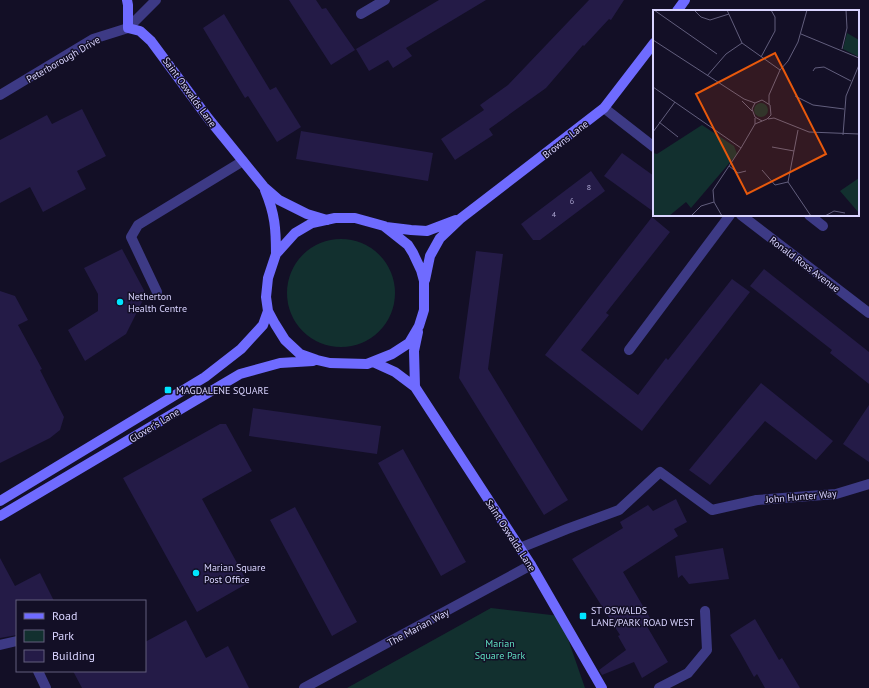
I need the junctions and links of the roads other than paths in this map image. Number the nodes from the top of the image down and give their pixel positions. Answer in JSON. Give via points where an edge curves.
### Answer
{"nodes":[{"id":1,"x":127,"y":0,"type":"edge"},
{"id":2,"x":156,"y":0,"type":"edge"},
{"id":3,"x":685,"y":0,"type":"edge"},
{"id":4,"x":382,"y":1,"type":"edge"},
{"id":5,"x":678,"y":10,"type":"edge"},
{"id":6,"x":361,"y":14,"type":"dead end"},
{"id":7,"x":128,"y":28,"type":"junction"},
{"id":8,"x":653,"y":44,"type":"edge"},
{"id":9,"x":0,"y":95,"type":"edge"},
{"id":10,"x":604,"y":108,"type":"junction"},
{"id":11,"x":653,"y":146,"type":"edge"},
{"id":12,"x":243,"y":161,"type":"junction"},
{"id":13,"x":264,"y":187,"type":"junction"},
{"id":14,"x":729,"y":216,"type":"edge"},
{"id":15,"x":742,"y":216,"type":"edge"},
{"id":16,"x":810,"y":216,"type":"edge"},
{"id":17,"x":460,"y":218,"type":"junction"},
{"id":18,"x":327,"y":220,"type":"junction"},
{"id":19,"x":384,"y":226,"type":"junction"},
{"id":20,"x":823,"y":226,"type":"dead end"},
{"id":21,"x":276,"y":254,"type":"junction"},
{"id":22,"x":424,"y":282,"type":"junction"},
{"id":23,"x":157,"y":292,"type":"dead end"},
{"id":24,"x":268,"y":311,"type":"junction"},
{"id":25,"x":869,"y":313,"type":"edge"},
{"id":26,"x":419,"y":326,"type":"junction"},
{"id":27,"x":629,"y":350,"type":"dead end"},
{"id":28,"x":317,"y":360,"type":"junction"},
{"id":29,"x":373,"y":362,"type":"junction"},
{"id":30,"x":415,"y":387,"type":"junction"},
{"id":31,"x":869,"y":484,"type":"edge"},
{"id":32,"x":0,"y":501,"type":"edge"},
{"id":33,"x":0,"y":516,"type":"edge"},
{"id":34,"x":520,"y":548,"type":"junction"},
{"id":35,"x":531,"y":565,"type":"junction"},
{"id":36,"x":705,"y":611,"type":"dead end"},
{"id":37,"x":16,"y":641,"type":"edge"},
{"id":38,"x":0,"y":645,"type":"edge"},
{"id":39,"x":38,"y":672,"type":"edge"},
{"id":40,"x":46,"y":688,"type":"edge"},
{"id":41,"x":304,"y":688,"type":"edge"},
{"id":42,"x":602,"y":688,"type":"edge"},
{"id":43,"x":659,"y":688,"type":"edge"}],
"edges":[{"from":1,"to":7,"type":"street"},
{"from":2,"to":7,"type":"street"},
{"from":3,"to":5,"type":"street"},
{"from":4,"to":6,"type":"street"},
{"from":7,"to":9,"type":"street","name":"Peterborough Drive","via":[[92,39]]},
{"from":7,"to":12,"type":"street","name":"Saint Oswalds Lane","via":[[140,31],[152,41]]},
{"from":8,"to":10,"type":"street","name":"Browns Lane"},
{"from":10,"to":11,"type":"street"},
{"from":10,"to":17,"type":"street","name":"Browns Lane"},
{"from":12,"to":13,"type":"street","name":"Saint Oswalds Lane"},
{"from":12,"to":23,"type":"street","via":[[138,225],[131,237]]},
{"from":13,"to":18,"type":"street","name":"Saint Oswalds Lane","via":[[279,200],[307,214]]},
{"from":13,"to":21,"type":"street","name":"Saint Oswalds Lane","via":[[276,228]]},
{"from":14,"to":27,"type":"street"},
{"from":15,"to":25,"type":"street","name":"Ronald Ross Avenue"},
{"from":16,"to":20,"type":"street"},
{"from":17,"to":19,"type":"street","name":"Browns Lane","via":[[427,231]]},
{"from":17,"to":22,"type":"street","name":"Browns Lane","via":[[440,238],[430,256]]},
{"from":18,"to":19,"type":"street","name":"Browns Lane","via":[[355,218]]},
{"from":18,"to":21,"type":"street","via":[[295,233]]},
{"from":19,"to":22,"type":"street","via":[[408,245],[421,270]]},
{"from":21,"to":24,"type":"street","via":[[268,278]]},
{"from":22,"to":26,"type":"street","via":[[424,310]]},
{"from":24,"to":28,"type":"street","via":[[285,340],[300,354]]},
{"from":24,"to":32,"type":"street","name":"Glover's Lane","via":[[263,325],[241,349],[205,377]]},
{"from":26,"to":29,"type":"street","via":[[408,343],[392,354]]},
{"from":26,"to":30,"type":"street","via":[[414,351]]},
{"from":28,"to":29,"type":"street","via":[[348,365]]},
{"from":28,"to":33,"type":"street","name":"Glover's Lane","via":[[280,364],[240,374]]},
{"from":29,"to":30,"type":"street","name":"Saint Oswalds Lane","via":[[395,372]]},
{"from":30,"to":34,"type":"street","name":"Saint Oswalds Lane"},
{"from":31,"to":34,"type":"street","name":"John Hunter Way","via":[[836,494],[756,500],[712,510],[660,472],[619,510]]},
{"from":34,"to":35,"type":"street","name":"Saint Oswalds Lane"},
{"from":35,"to":41,"type":"street","name":"The Marian Way"},
{"from":35,"to":42,"type":"street","name":"Saint Oswalds Lane"},
{"from":36,"to":43,"type":"street","via":[[707,650],[688,673]]},
{"from":37,"to":38,"type":"street"},
{"from":39,"to":40,"type":"street"}]}
